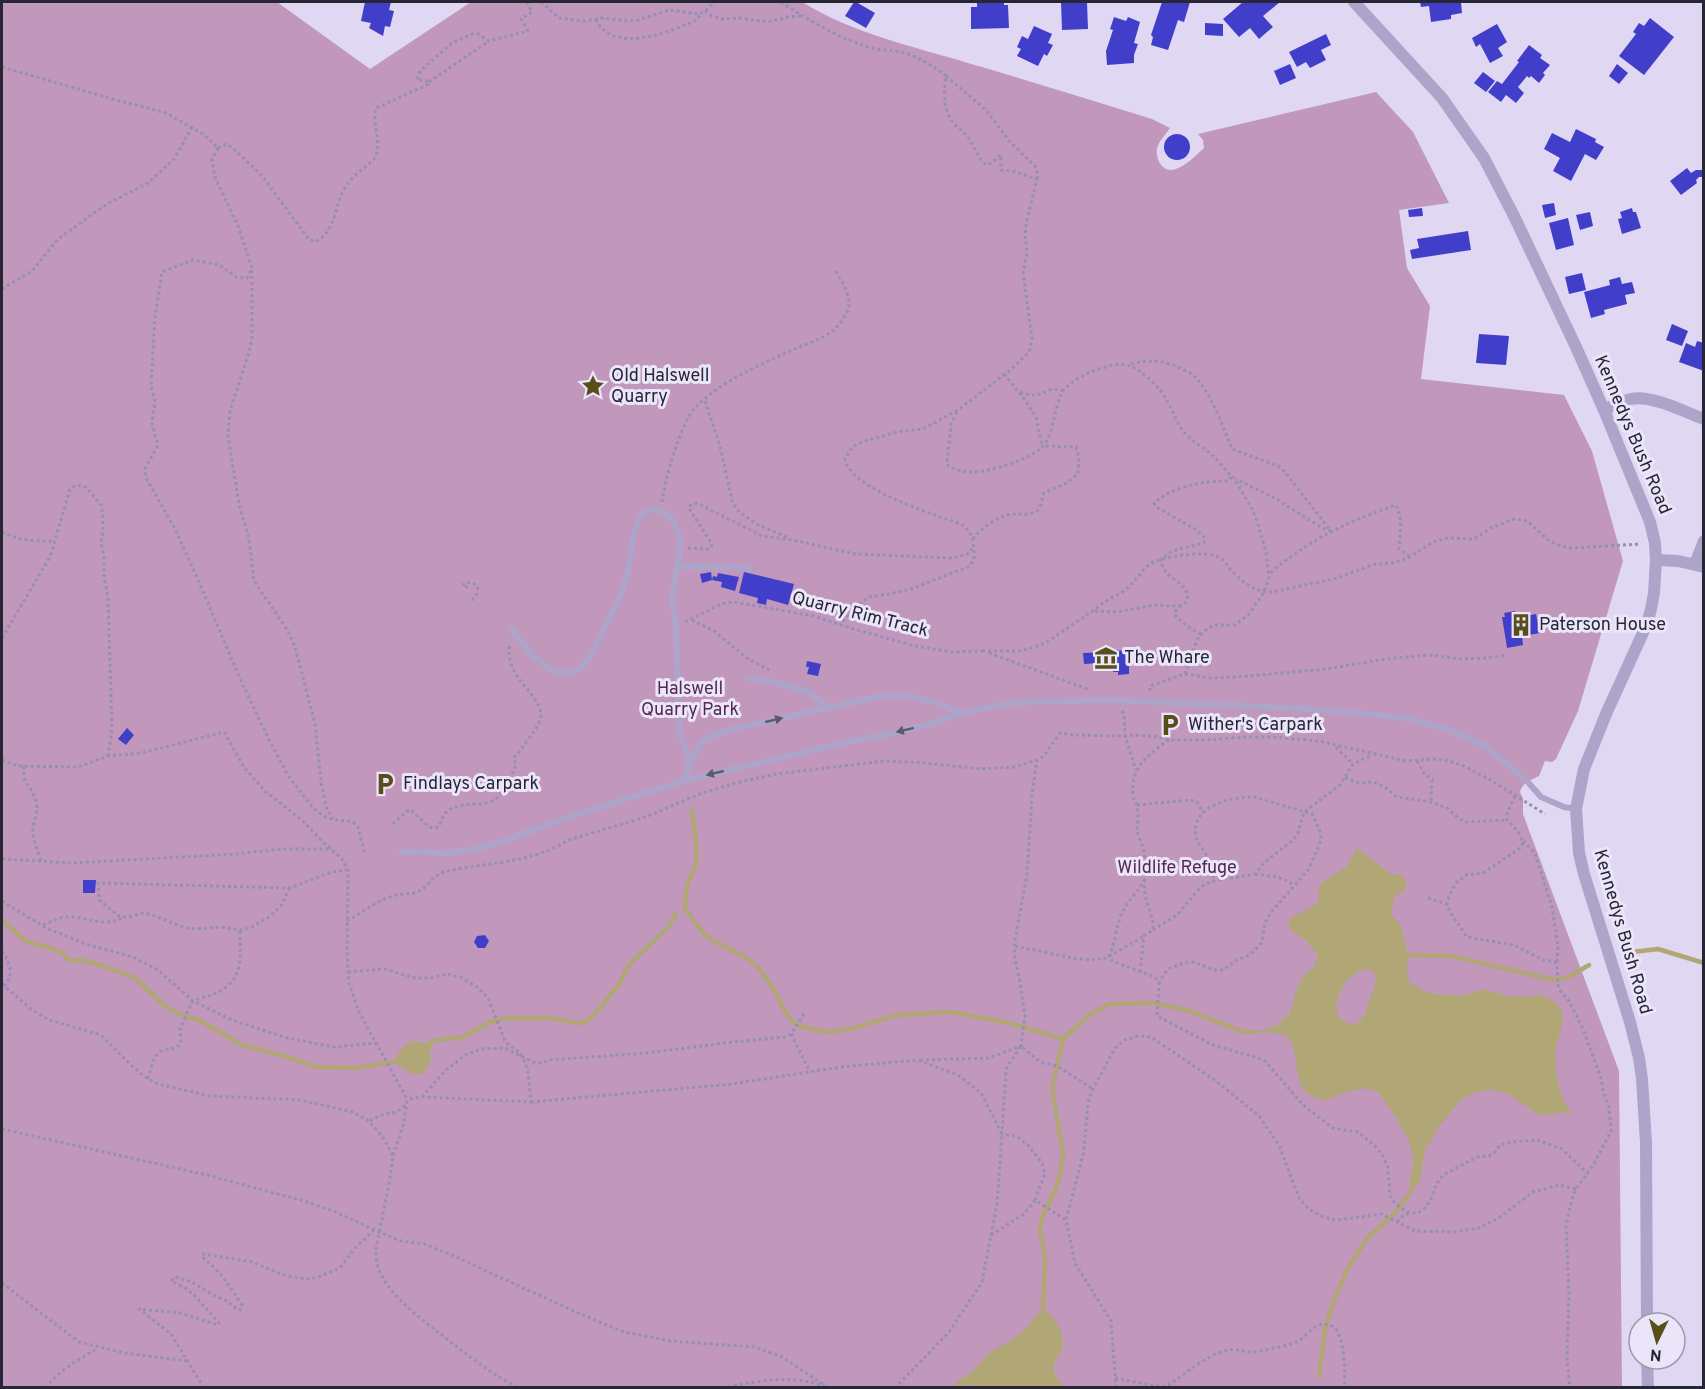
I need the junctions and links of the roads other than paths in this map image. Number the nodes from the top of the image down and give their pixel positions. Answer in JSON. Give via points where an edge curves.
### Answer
{"nodes":[{"id":1,"x":1354,"y":2,"type":"edge"},
{"id":2,"x":1604,"y":410,"type":"junction"},
{"id":3,"x":1704,"y":419,"type":"edge"},
{"id":4,"x":1704,"y":541,"type":"edge"},
{"id":5,"x":1656,"y":560,"type":"junction"},
{"id":6,"x":678,"y":566,"type":"junction"},
{"id":7,"x":1699,"y":566,"type":"edge"},
{"id":8,"x":748,"y":568,"type":"dead end"},
{"id":9,"x":512,"y":630,"type":"dead end"},
{"id":10,"x":747,"y":678,"type":"dead end"},
{"id":11,"x":827,"y":707,"type":"junction"},
{"id":12,"x":961,"y":713,"type":"junction"},
{"id":13,"x":690,"y":762,"type":"junction"},
{"id":14,"x":683,"y":781,"type":"junction"},
{"id":15,"x":1576,"y":809,"type":"junction"},
{"id":16,"x":401,"y":852,"type":"dead end"},
{"id":17,"x":1647,"y":1311,"type":"edge"},
{"id":18,"x":1647,"y":1371,"type":"edge"},
{"id":19,"x":1648,"y":1388,"type":"edge"}],
"edges":[{"from":1,"to":2,"type":"street","name":"Kennedys Bush Road","via":[[1442,98],[1484,158]]},
{"from":2,"to":3,"type":"street","via":[[1641,398]]},
{"from":2,"to":5,"type":"street","name":"Kennedys Bush Road","via":[[1647,512]]},
{"from":4,"to":7,"type":"street"},
{"from":5,"to":7,"type":"street"},
{"from":5,"to":15,"type":"street","name":"Kennedys Bush Road","via":[[1647,624],[1593,744]]},
{"from":6,"to":8,"type":"lane"},
{"from":6,"to":9,"type":"lane","via":[[681,548],[674,522],[661,510],[648,510],[634,533],[621,595],[578,671],[552,671],[533,656]]},
{"from":6,"to":13,"type":"lane","via":[[672,598],[678,723]]},
{"from":10,"to":11,"type":"lane","via":[[809,692]]},
{"from":11,"to":12,"type":"lane","via":[[899,696],[937,702]]},
{"from":13,"to":11,"type":"lane","one_way":true,"via":[[699,745],[713,734]]},
{"from":12,"to":14,"type":"lane","one_way":true},
{"from":12,"to":15,"type":"lane","via":[[1016,703],[1114,700],[1309,709],[1410,719],[1450,730],[1485,746],[1541,797]]},
{"from":13,"to":14,"type":"lane"},
{"from":14,"to":16,"type":"lane","via":[[498,843],[450,853]]},
{"from":15,"to":17,"type":"street","name":"Kennedys Bush Road","via":[[1584,874],[1630,1022],[1642,1079]]},
{"from":18,"to":19,"type":"street"}]}
